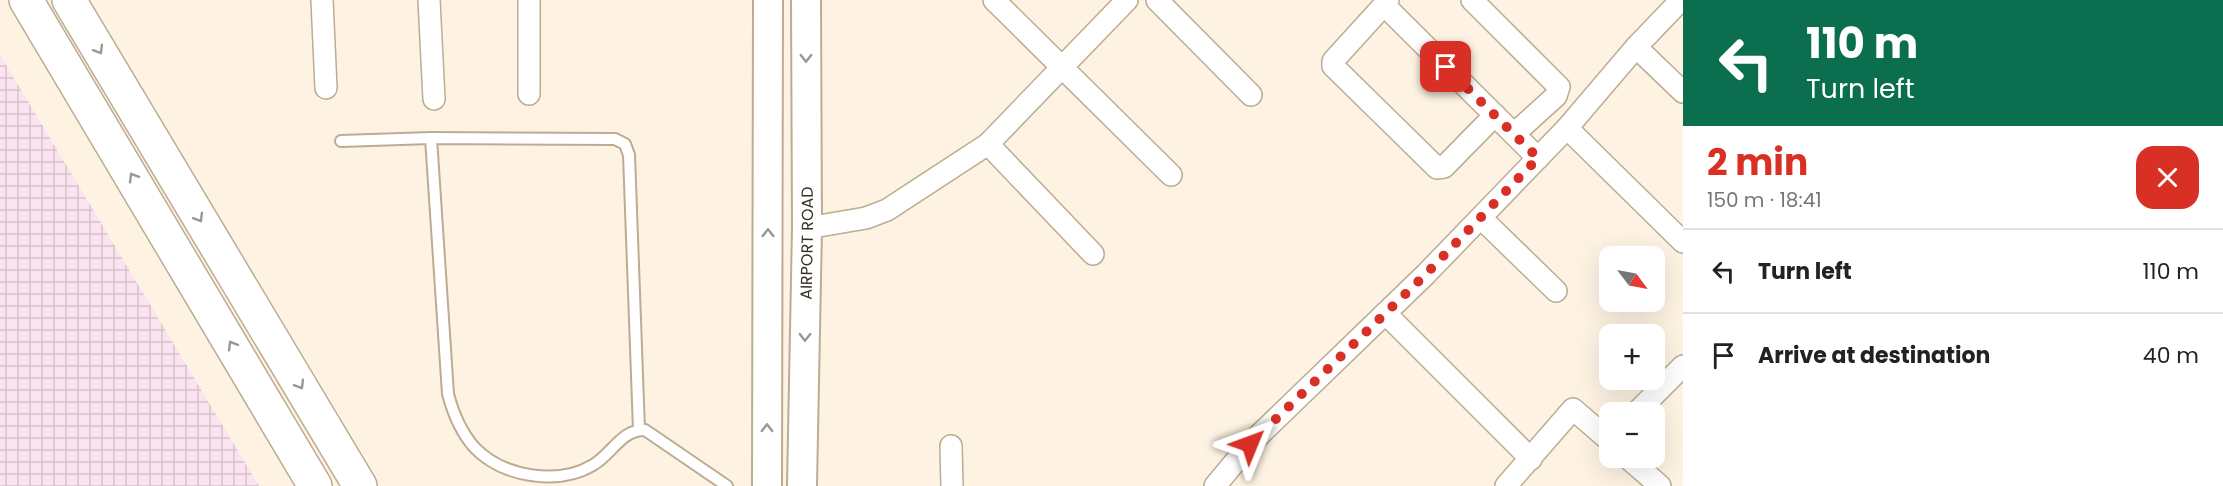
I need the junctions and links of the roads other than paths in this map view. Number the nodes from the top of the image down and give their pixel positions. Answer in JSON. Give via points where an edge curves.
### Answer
{"nodes":[{"id":1,"x":26,"y":0,"type":"edge"},
{"id":2,"x":69,"y":0,"type":"edge"},
{"id":3,"x":322,"y":0,"type":"edge"},
{"id":4,"x":429,"y":0,"type":"edge"},
{"id":5,"x":529,"y":0,"type":"edge"},
{"id":6,"x":768,"y":0,"type":"edge"},
{"id":7,"x":806,"y":0,"type":"edge"},
{"id":8,"x":994,"y":0,"type":"edge"},
{"id":9,"x":1127,"y":0,"type":"edge"},
{"id":10,"x":1157,"y":0,"type":"edge"},
{"id":11,"x":1472,"y":0,"type":"edge"},
{"id":12,"x":1681,"y":0,"type":"edge"},
{"id":13,"x":1386,"y":2,"type":"edge"},
{"id":14,"x":1636,"y":47,"type":"junction"},
{"id":15,"x":1062,"y":66,"type":"junction"},
{"id":16,"x":326,"y":88,"type":"dead end"},
{"id":17,"x":1683,"y":92,"type":"edge"},
{"id":18,"x":529,"y":94,"type":"dead end"},
{"id":19,"x":1251,"y":95,"type":"dead end"},
{"id":20,"x":434,"y":99,"type":"dead end"},
{"id":21,"x":1495,"y":115,"type":"junction"},
{"id":22,"x":1567,"y":128,"type":"junction"},
{"id":23,"x":1514,"y":134,"type":"junction"},
{"id":24,"x":431,"y":138,"type":"junction"},
{"id":25,"x":340,"y":141,"type":"dead end"},
{"id":26,"x":988,"y":144,"type":"junction"},
{"id":27,"x":1538,"y":158,"type":"junction"},
{"id":28,"x":1171,"y":175,"type":"dead end"},
{"id":29,"x":1481,"y":218,"type":"junction"},
{"id":30,"x":807,"y":228,"type":"junction"},
{"id":31,"x":1683,"y":242,"type":"edge"},
{"id":32,"x":1093,"y":254,"type":"dead end"},
{"id":33,"x":1556,"y":291,"type":"dead end"},
{"id":34,"x":1386,"y":314,"type":"junction"},
{"id":35,"x":1683,"y":366,"type":"edge"},
{"id":36,"x":1647,"y":402,"type":"edge"},
{"id":37,"x":639,"y":430,"type":"junction"},
{"id":38,"x":1599,"y":431,"type":"edge"},
{"id":39,"x":951,"y":446,"type":"dead end"},
{"id":40,"x":1531,"y":459,"type":"junction"},
{"id":41,"x":1636,"y":468,"type":"edge"},
{"id":42,"x":1646,"y":482,"type":"edge"},
{"id":43,"x":315,"y":486,"type":"edge"},
{"id":44,"x":360,"y":486,"type":"edge"},
{"id":45,"x":727,"y":486,"type":"edge"},
{"id":46,"x":766,"y":486,"type":"edge"},
{"id":47,"x":802,"y":486,"type":"edge"},
{"id":48,"x":952,"y":486,"type":"edge"},
{"id":49,"x":1215,"y":486,"type":"edge"},
{"id":50,"x":1506,"y":486,"type":"edge"}],
"edges":[{"from":43,"to":1,"type":"main road","one_way":true},
{"from":2,"to":44,"type":"main road","one_way":true},
{"from":3,"to":16,"type":"street"},
{"from":4,"to":20,"type":"street"},
{"from":5,"to":18,"type":"street"},
{"from":46,"to":6,"type":"main road","one_way":true},
{"from":7,"to":30,"type":"main road","name":"AIRPORT ROAD","one_way":true},
{"from":8,"to":15,"type":"street"},
{"from":9,"to":15,"type":"street"},
{"from":10,"to":19,"type":"street"},
{"from":11,"to":23,"type":"street","via":[[1559,87],[1556,96]]},
{"from":12,"to":14,"type":"street"},
{"from":13,"to":21,"type":"street"},
{"from":13,"to":21,"type":"street","via":[[1333,61],[1333,66],[1437,168],[1444,167]]},
{"from":14,"to":17,"type":"street"},
{"from":14,"to":22,"type":"street"},
{"from":15,"to":26,"type":"street"},
{"from":15,"to":28,"type":"street"},
{"from":21,"to":23,"type":"street"},
{"from":22,"to":27,"type":"street"},
{"from":22,"to":31,"type":"street"},
{"from":23,"to":27,"type":"street"},
{"from":24,"to":25,"type":"lane"},
{"from":24,"to":37,"type":"lane","via":[[615,139],[625,144],[629,155]]},
{"from":24,"to":37,"type":"lane","via":[[448,394],[459,426],[474,447],[503,467],[528,476],[573,473],[591,467],[632,431]]},
{"from":26,"to":30,"type":"street","via":[[887,210],[866,219]]},
{"from":26,"to":32,"type":"street"},
{"from":27,"to":29,"type":"street"},
{"from":29,"to":33,"type":"street"},
{"from":29,"to":34,"type":"street"},
{"from":30,"to":47,"type":"main road","name":"AIRPORT ROAD","one_way":true},
{"from":34,"to":40,"type":"street"},
{"from":34,"to":49,"type":"street","via":[[1250,444]]},
{"from":35,"to":36,"type":"street"},
{"from":37,"to":45,"type":"lane","via":[[651,433]]},
{"from":38,"to":40,"type":"street","via":[[1573,409]]},
{"from":39,"to":48,"type":"street"},
{"from":40,"to":50,"type":"street"},
{"from":41,"to":42,"type":"street"}]}
